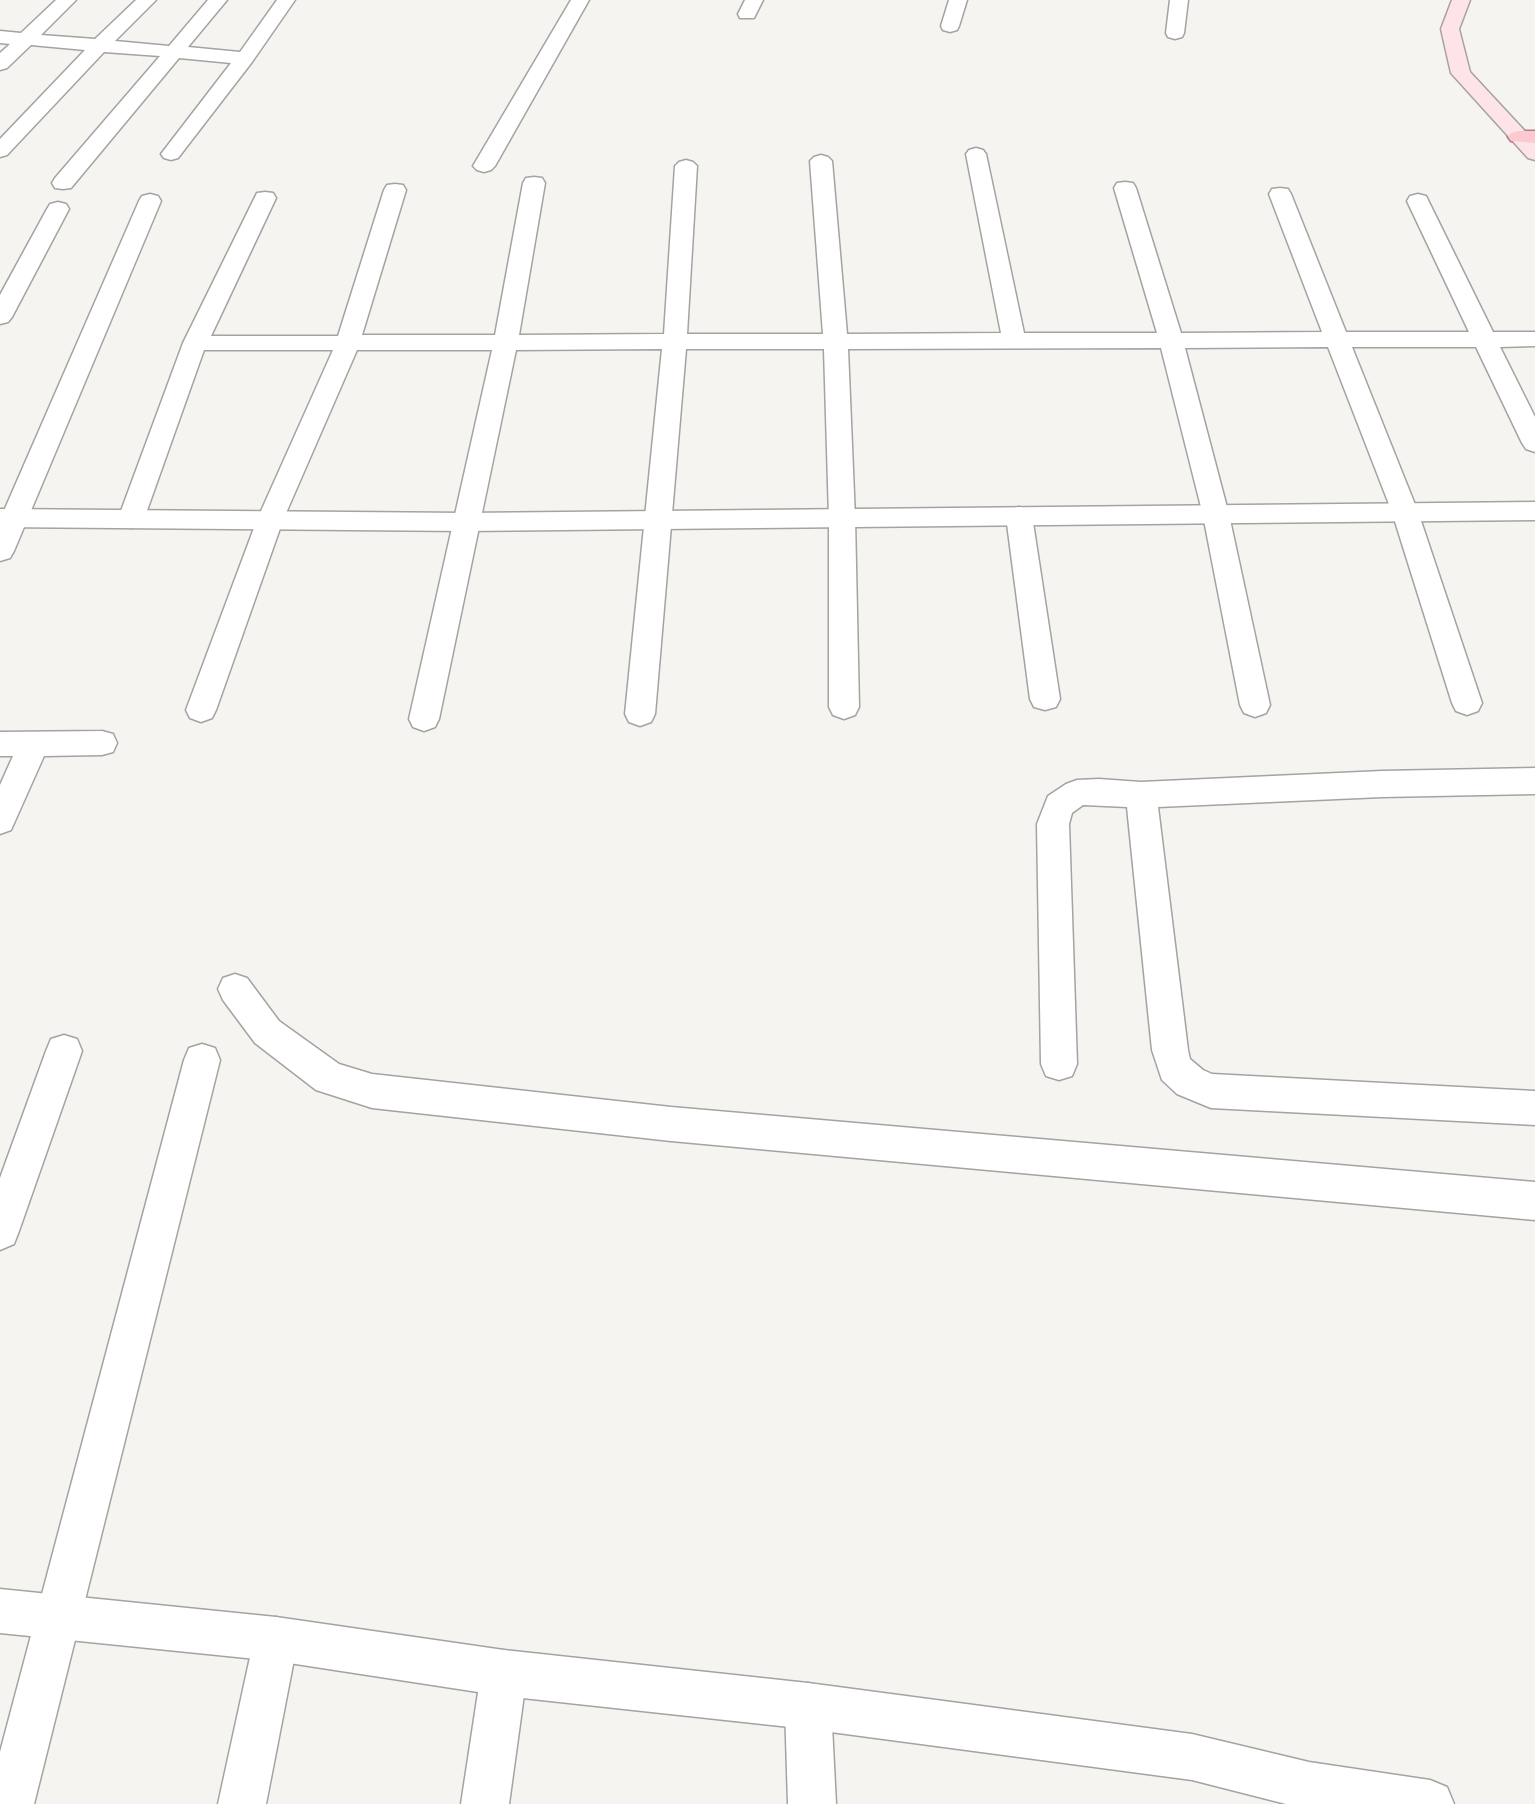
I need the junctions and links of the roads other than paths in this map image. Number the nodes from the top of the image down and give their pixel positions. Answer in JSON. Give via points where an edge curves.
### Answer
{"nodes":[{"id":1,"x":67,"y":0,"type":"edge"},
{"id":2,"x":147,"y":0,"type":"edge"},
{"id":3,"x":218,"y":0,"type":"edge"},
{"id":4,"x":286,"y":0,"type":"edge"},
{"id":5,"x":580,"y":0,"type":"edge"},
{"id":6,"x":958,"y":0,"type":"edge"},
{"id":7,"x":1179,"y":0,"type":"edge"},
{"id":8,"x":1461,"y":0,"type":"edge"},
{"id":9,"x":950,"y":26,"type":"dead end"},
{"id":10,"x":1175,"y":33,"type":"dead end"},
{"id":11,"x":0,"y":38,"type":"edge"},
{"id":12,"x":26,"y":40,"type":"junction"},
{"id":13,"x":99,"y":46,"type":"junction"},
{"id":14,"x":173,"y":51,"type":"junction"},
{"id":15,"x":245,"y":58,"type":"junction"},
{"id":16,"x":0,"y":64,"type":"edge"},
{"id":17,"x":1527,"y":137,"type":"edge"},
{"id":18,"x":0,"y":151,"type":"edge"},
{"id":19,"x":171,"y":154,"type":"dead end"},
{"id":20,"x":976,"y":154,"type":"dead end"},
{"id":21,"x":1535,"y":154,"type":"edge"},
{"id":22,"x":821,"y":161,"type":"dead end"},
{"id":23,"x":484,"y":166,"type":"dead end"},
{"id":24,"x":686,"y":166,"type":"dead end"},
{"id":25,"x":63,"y":183,"type":"dead end"},
{"id":26,"x":534,"y":183,"type":"dead end"},
{"id":27,"x":1125,"y":188,"type":"dead end"},
{"id":28,"x":395,"y":189,"type":"dead end"},
{"id":29,"x":1280,"y":194,"type":"dead end"},
{"id":30,"x":265,"y":198,"type":"dead end"},
{"id":31,"x":150,"y":201,"type":"dead end"},
{"id":32,"x":1418,"y":201,"type":"dead end"},
{"id":33,"x":58,"y":209,"type":"dead end"},
{"id":34,"x":0,"y":317,"type":"edge"},
{"id":35,"x":1486,"y":339,"type":"junction"},
{"id":36,"x":1535,"y":339,"type":"edge"},
{"id":37,"x":1171,"y":340,"type":"junction"},
{"id":38,"x":1337,"y":340,"type":"junction"},
{"id":39,"x":836,"y":341,"type":"junction"},
{"id":40,"x":1014,"y":341,"type":"junction"},
{"id":41,"x":506,"y":342,"type":"junction"},
{"id":42,"x":675,"y":342,"type":"junction"},
{"id":43,"x":195,"y":343,"type":"junction"},
{"id":44,"x":348,"y":343,"type":"junction"},
{"id":45,"x":1535,"y":442,"type":"edge"},
{"id":46,"x":1535,"y":511,"type":"edge"},
{"id":47,"x":1405,"y":512,"type":"junction"},
{"id":48,"x":1216,"y":515,"type":"junction"},
{"id":49,"x":1019,"y":516,"type":"junction"},
{"id":50,"x":8,"y":518,"type":"edge"},
{"id":51,"x":842,"y":518,"type":"junction"},
{"id":52,"x":131,"y":519,"type":"junction"},
{"id":53,"x":657,"y":519,"type":"junction"},
{"id":54,"x":270,"y":520,"type":"junction"},
{"id":55,"x":466,"y":522,"type":"junction"},
{"id":56,"x":0,"y":551,"type":"edge"},
{"id":57,"x":1045,"y":699,"type":"dead end"},
{"id":58,"x":1467,"y":703,"type":"dead end"},
{"id":59,"x":1255,"y":705,"type":"dead end"},
{"id":60,"x":844,"y":707,"type":"dead end"},
{"id":61,"x":201,"y":710,"type":"dead end"},
{"id":62,"x":640,"y":714,"type":"dead end"},
{"id":63,"x":424,"y":719,"type":"dead end"},
{"id":64,"x":34,"y":743,"type":"junction"},
{"id":65,"x":0,"y":744,"type":"edge"},
{"id":66,"x":102,"y":744,"type":"dead end"},
{"id":67,"x":1535,"y":781,"type":"edge"},
{"id":68,"x":1141,"y":795,"type":"junction"},
{"id":69,"x":0,"y":821,"type":"edge"},
{"id":70,"x":235,"y":988,"type":"dead end"},
{"id":71,"x":64,"y":1051,"type":"dead end"},
{"id":72,"x":202,"y":1060,"type":"dead end"},
{"id":73,"x":1059,"y":1064,"type":"dead end"},
{"id":74,"x":1535,"y":1108,"type":"edge"},
{"id":75,"x":1535,"y":1201,"type":"edge"},
{"id":76,"x":0,"y":1231,"type":"edge"},
{"id":77,"x":0,"y":1611,"type":"edge"},
{"id":78,"x":59,"y":1617,"type":"junction"},
{"id":79,"x":276,"y":1639,"type":"junction"},
{"id":80,"x":504,"y":1673,"type":"junction"},
{"id":81,"x":808,"y":1706,"type":"junction"},
{"id":82,"x":10,"y":1804,"type":"edge"},
{"id":83,"x":242,"y":1804,"type":"edge"},
{"id":84,"x":485,"y":1804,"type":"edge"},
{"id":85,"x":813,"y":1804,"type":"edge"},
{"id":86,"x":1430,"y":1804,"type":"edge"}],
"edges":[{"from":1,"to":12,"type":"street"},
{"from":2,"to":13,"type":"street"},
{"from":3,"to":14,"type":"street"},
{"from":4,"to":15,"type":"street"},
{"from":5,"to":23,"type":"street"},
{"from":6,"to":9,"type":"street"},
{"from":7,"to":10,"type":"street"},
{"from":8,"to":17,"type":"main road","via":[[1450,29],[1461,74]]},
{"from":11,"to":12,"type":"street"},
{"from":12,"to":13,"type":"street"},
{"from":12,"to":16,"type":"street"},
{"from":13,"to":14,"type":"street"},
{"from":13,"to":18,"type":"street"},
{"from":14,"to":15,"type":"street"},
{"from":14,"to":25,"type":"street"},
{"from":15,"to":19,"type":"street"},
{"from":17,"to":21,"type":"main road"},
{"from":20,"to":40,"type":"street"},
{"from":22,"to":39,"type":"street"},
{"from":24,"to":42,"type":"street"},
{"from":26,"to":41,"type":"street"},
{"from":27,"to":37,"type":"street"},
{"from":28,"to":44,"type":"street"},
{"from":29,"to":38,"type":"street"},
{"from":30,"to":43,"type":"street"},
{"from":31,"to":50,"type":"street"},
{"from":32,"to":35,"type":"street"},
{"from":33,"to":34,"type":"street"},
{"from":35,"to":36,"type":"street"},
{"from":35,"to":38,"type":"street"},
{"from":35,"to":45,"type":"street"},
{"from":37,"to":38,"type":"street"},
{"from":37,"to":40,"type":"street"},
{"from":37,"to":48,"type":"street"},
{"from":38,"to":47,"type":"street"},
{"from":39,"to":40,"type":"street"},
{"from":39,"to":42,"type":"street"},
{"from":39,"to":51,"type":"street"},
{"from":41,"to":42,"type":"street"},
{"from":41,"to":44,"type":"street"},
{"from":41,"to":55,"type":"street"},
{"from":42,"to":53,"type":"street"},
{"from":43,"to":44,"type":"street"},
{"from":43,"to":52,"type":"street"},
{"from":44,"to":54,"type":"street"},
{"from":46,"to":47,"type":"street"},
{"from":47,"to":48,"type":"street"},
{"from":47,"to":58,"type":"street"},
{"from":48,"to":49,"type":"street"},
{"from":48,"to":59,"type":"street"},
{"from":49,"to":51,"type":"street"},
{"from":49,"to":57,"type":"street"},
{"from":50,"to":52,"type":"street"},
{"from":50,"to":56,"type":"street"},
{"from":51,"to":53,"type":"street"},
{"from":51,"to":60,"type":"street"},
{"from":52,"to":54,"type":"street"},
{"from":53,"to":55,"type":"street"},
{"from":53,"to":62,"type":"street"},
{"from":54,"to":55,"type":"street"},
{"from":54,"to":61,"type":"street"},
{"from":55,"to":63,"type":"street"},
{"from":64,"to":65,"type":"street"},
{"from":64,"to":66,"type":"street"},
{"from":64,"to":69,"type":"street"},
{"from":67,"to":68,"type":"street"},
{"from":68,"to":73,"type":"street","via":[[1077,793],[1059,805],[1056,814],[1053,824]]},
{"from":68,"to":74,"type":"street","via":[[1170,1050],[1175,1068],[1190,1082],[1211,1091]]},
{"from":70,"to":75,"type":"street","via":[[267,1032],[329,1078],[372,1091],[671,1124]]},
{"from":71,"to":76,"type":"street"},
{"from":72,"to":78,"type":"street"},
{"from":77,"to":78,"type":"street"},
{"from":78,"to":79,"type":"street"},
{"from":78,"to":82,"type":"street"},
{"from":79,"to":80,"type":"street"},
{"from":79,"to":83,"type":"street"},
{"from":80,"to":81,"type":"street"},
{"from":80,"to":84,"type":"street"},
{"from":81,"to":85,"type":"street"},
{"from":81,"to":86,"type":"street","via":[[1192,1757],[1309,1786]]}]}
